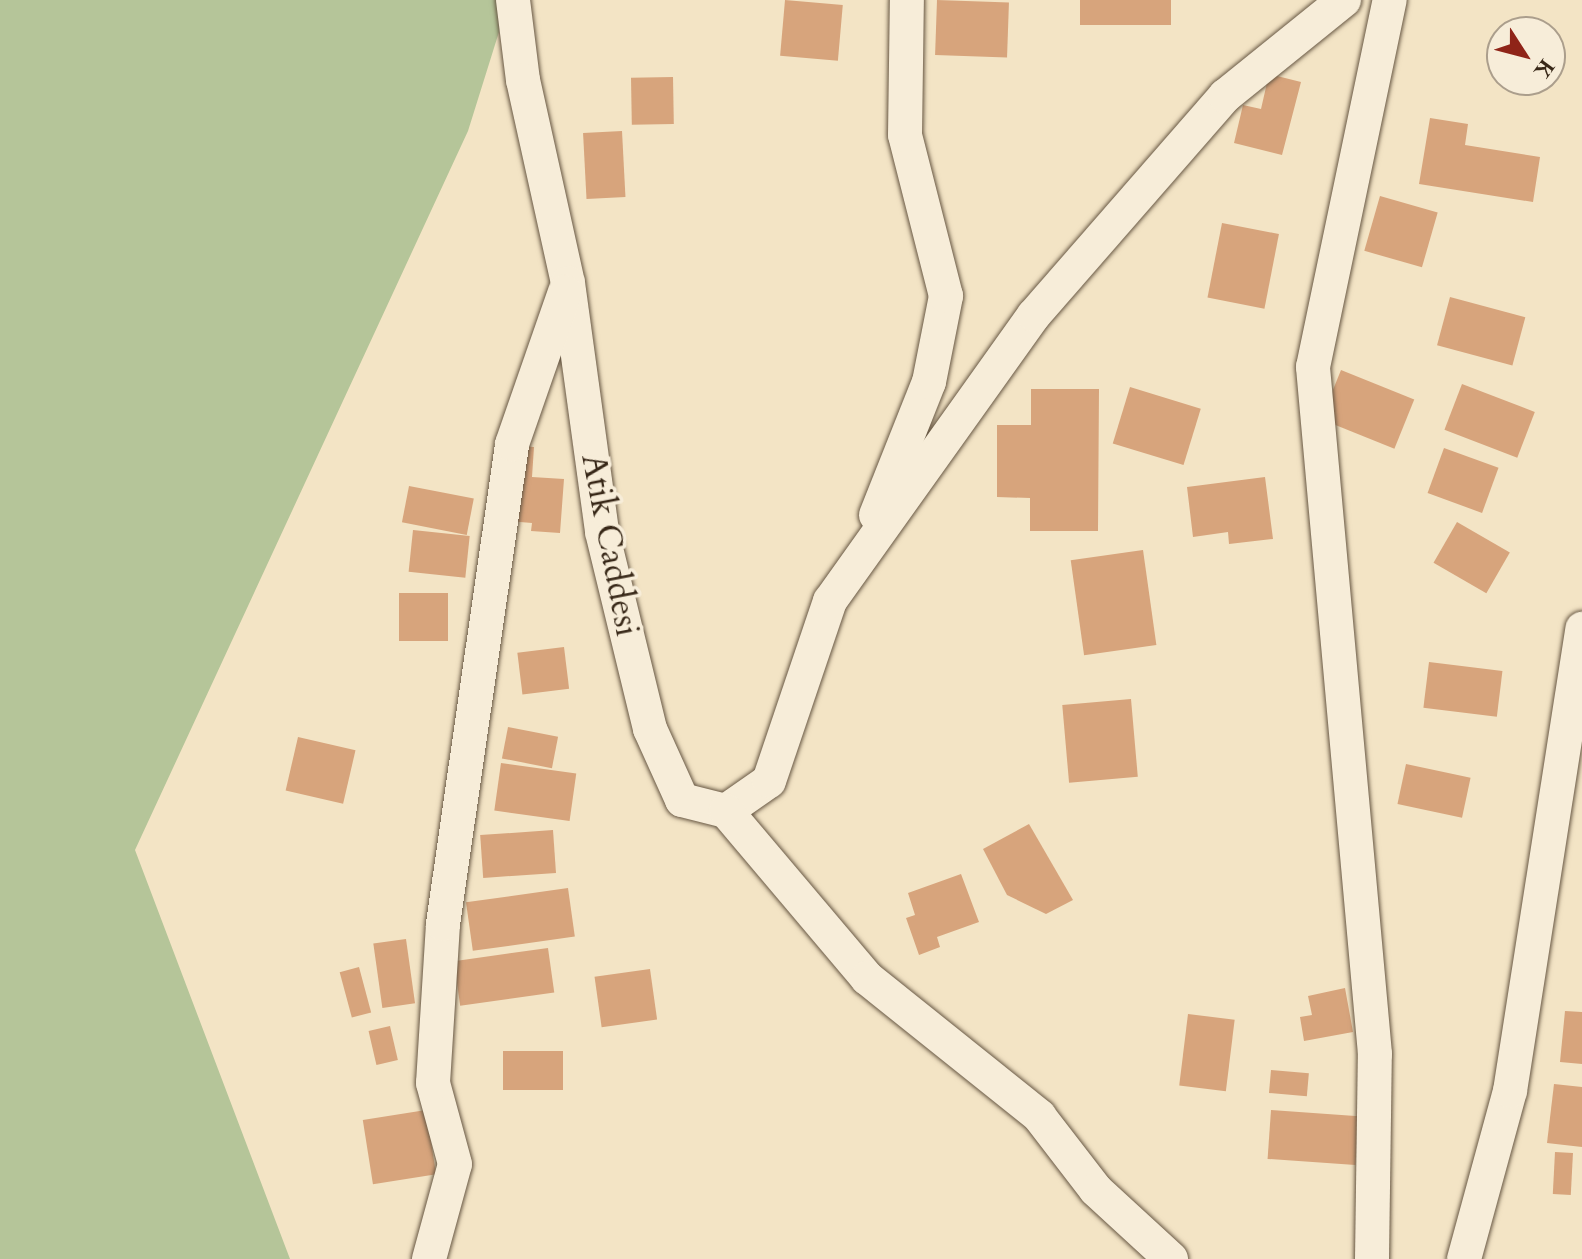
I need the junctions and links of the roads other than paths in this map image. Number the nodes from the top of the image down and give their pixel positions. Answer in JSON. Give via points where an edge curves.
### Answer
{"nodes":[{"id":1,"x":513,"y":0,"type":"edge"},
{"id":2,"x":907,"y":0,"type":"edge"},
{"id":3,"x":1344,"y":0,"type":"edge"},
{"id":4,"x":1390,"y":0,"type":"edge"},
{"id":5,"x":568,"y":283,"type":"junction"},
{"id":6,"x":856,"y":565,"type":"junction"},
{"id":7,"x":1582,"y":629,"type":"edge"},
{"id":8,"x":726,"y":811,"type":"junction"},
{"id":9,"x":429,"y":1259,"type":"edge"},
{"id":10,"x":1171,"y":1259,"type":"edge"},
{"id":11,"x":1372,"y":1259,"type":"edge"},
{"id":12,"x":1464,"y":1259,"type":"edge"}],
"edges":[{"from":1,"to":5,"type":"street","name":"Atik Caddesi","via":[[523,80]]},
{"from":2,"to":6,"type":"street","via":[[905,135],[946,296],[929,382]]},
{"from":3,"to":6,"type":"street","via":[[1225,96],[1054,292]]},
{"from":4,"to":11,"type":"street","via":[[1313,367],[1375,1054]]},
{"from":5,"to":8,"type":"street","name":"Atik Caddesi","via":[[602,532],[650,729],[682,800]]},
{"from":5,"to":9,"type":"street","via":[[512,444],[443,924],[433,1083],[455,1164]]},
{"from":6,"to":8,"type":"street","via":[[830,601],[769,781]]},
{"from":7,"to":12,"type":"street","via":[[1510,1091]]},
{"from":8,"to":10,"type":"street","via":[[867,978],[1039,1116],[1096,1190]]}]}
